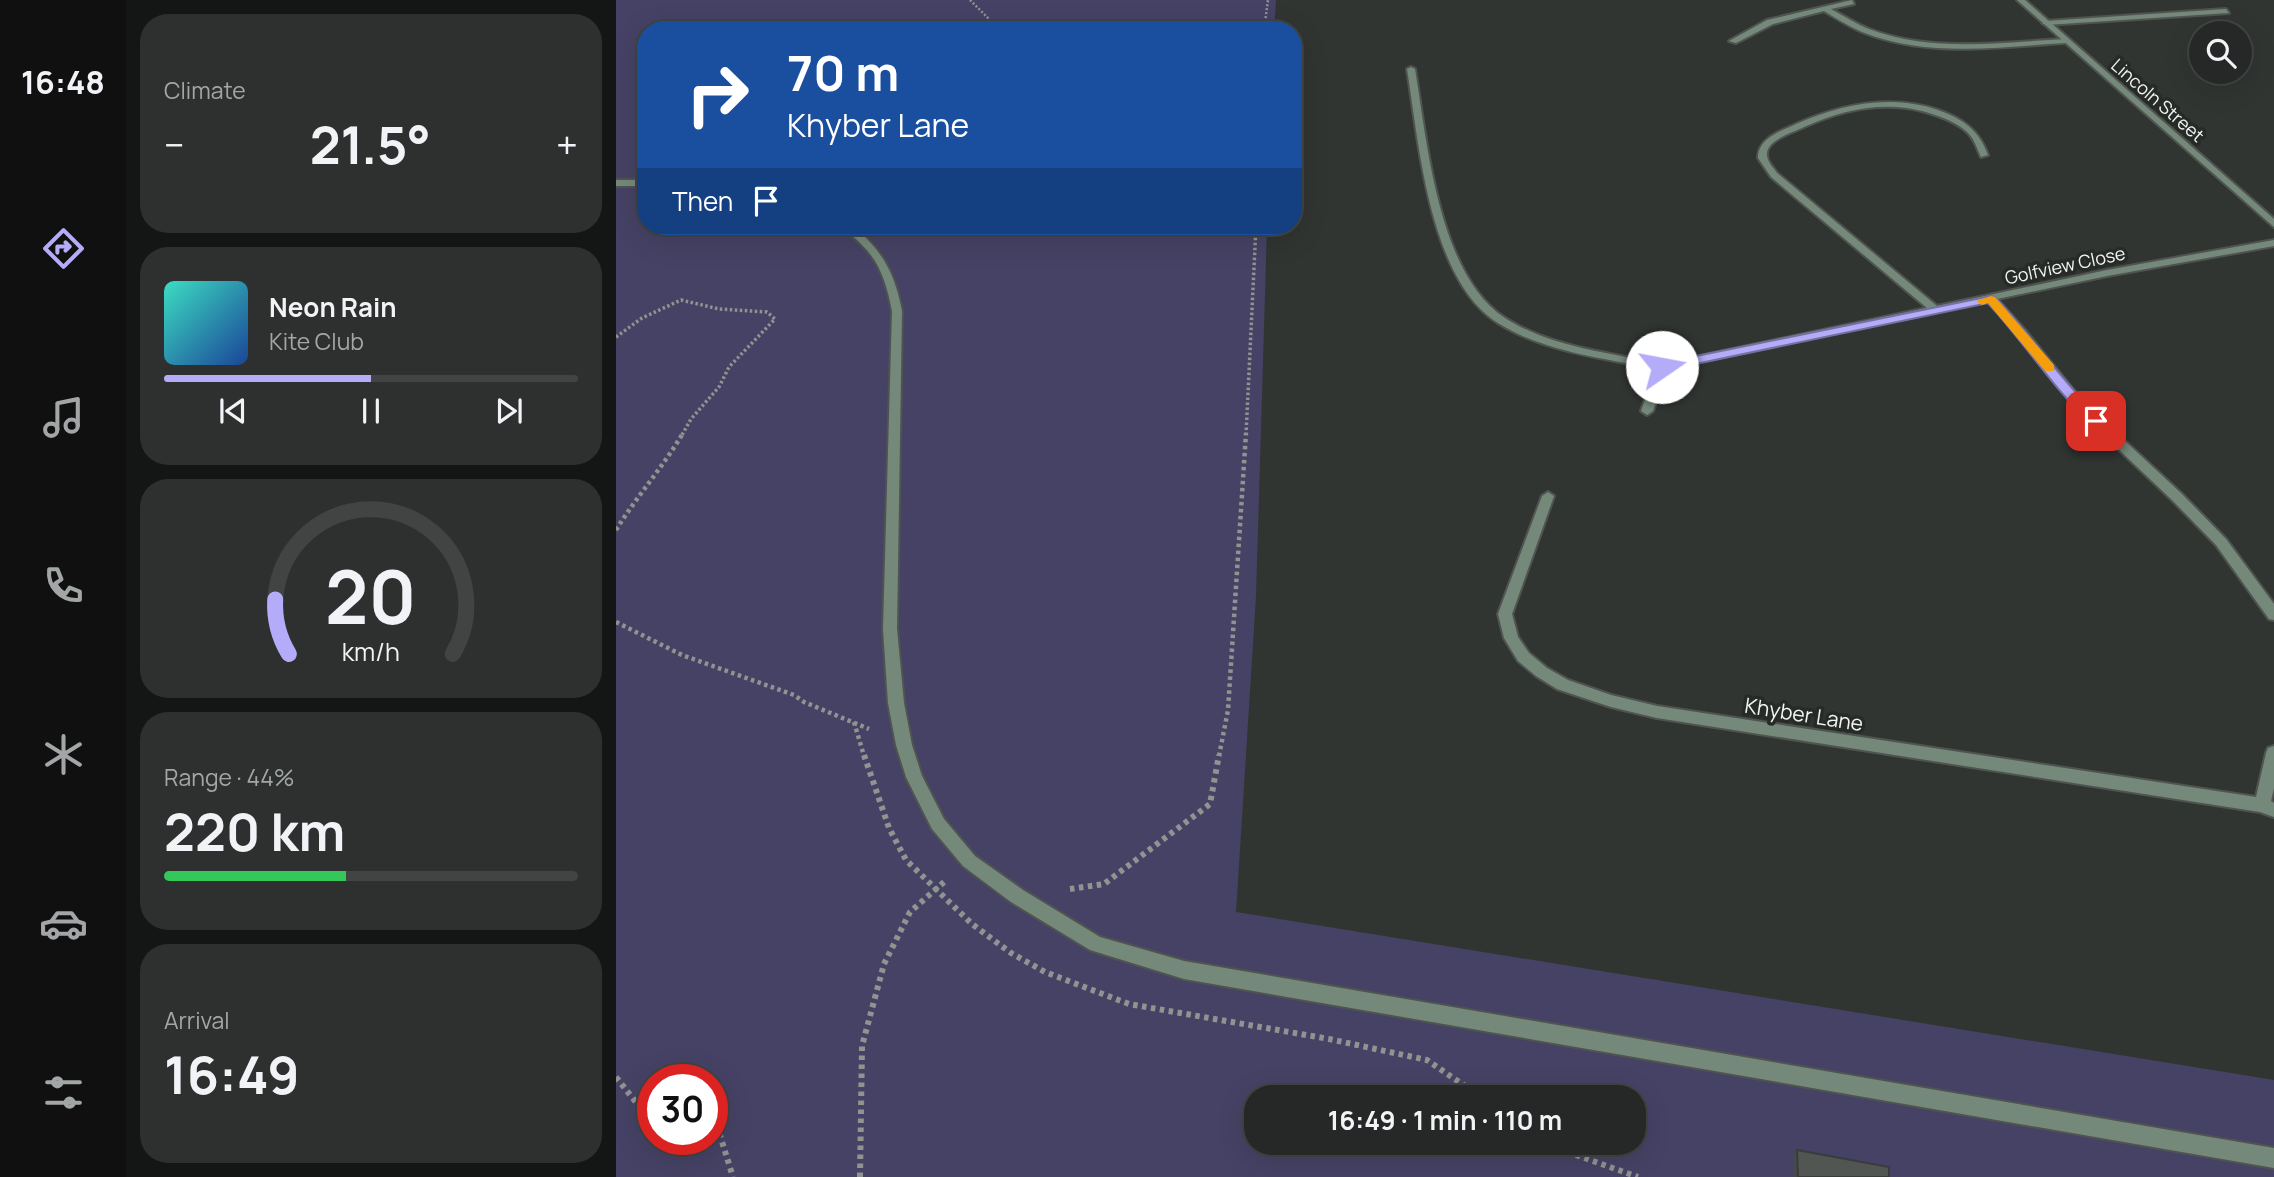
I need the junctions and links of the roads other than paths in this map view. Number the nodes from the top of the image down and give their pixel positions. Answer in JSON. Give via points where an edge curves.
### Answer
{"nodes":[{"id":1,"x":2021,"y":0,"type":"edge"},
{"id":2,"x":1851,"y":2,"type":"dead end"},
{"id":3,"x":1826,"y":9,"type":"junction"},
{"id":4,"x":2226,"y":11,"type":"dead end"},
{"id":5,"x":2046,"y":23,"type":"junction"},
{"id":6,"x":1733,"y":41,"type":"dead end"},
{"id":7,"x":2066,"y":41,"type":"junction"},
{"id":8,"x":1411,"y":69,"type":"dead end"},
{"id":9,"x":1984,"y":155,"type":"dead end"},
{"id":10,"x":616,"y":183,"type":"edge"},
{"id":11,"x":637,"y":183,"type":"edge"},
{"id":12,"x":2274,"y":224,"type":"edge"},
{"id":13,"x":857,"y":235,"type":"edge"},
{"id":14,"x":2274,"y":243,"type":"edge"},
{"id":15,"x":1991,"y":299,"type":"junction"},
{"id":16,"x":1936,"y":309,"type":"junction"},
{"id":17,"x":1662,"y":367,"type":"junction"},
{"id":18,"x":1647,"y":411,"type":"dead end"},
{"id":19,"x":1548,"y":496,"type":"dead end"},
{"id":20,"x":2274,"y":614,"type":"edge"},
{"id":21,"x":2274,"y":753,"type":"edge"},
{"id":22,"x":2268,"y":808,"type":"edge"},
{"id":23,"x":2274,"y":1158,"type":"edge"}],
"edges":[{"from":1,"to":5,"type":"street","name":"Lincoln Street"},
{"from":2,"to":3,"type":"street"},
{"from":3,"to":6,"type":"street","via":[[1770,22]]},
{"from":3,"to":7,"type":"street","via":[[1866,32],[1913,43]]},
{"from":4,"to":5,"type":"street"},
{"from":5,"to":7,"type":"street","name":"Lincoln Street"},
{"from":7,"to":12,"type":"street","name":"Lincoln Street"},
{"from":8,"to":17,"type":"street","via":[[1437,217],[1459,275],[1487,310],[1548,340]]},
{"from":9,"to":16,"type":"street","via":[[1979,137],[1956,120],[1912,105],[1879,103],[1817,117],[1770,141],[1763,152],[1774,175]]},
{"from":10,"to":11,"type":"street"},
{"from":13,"to":23,"type":"street","via":[[871,247],[890,276],[897,312],[890,629],[904,745],[938,824],[969,861],[1017,896],[1096,944],[1184,970]]},
{"from":14,"to":15,"type":"street","name":"Golfview Close"},
{"from":15,"to":16,"type":"street","name":"Golfview Close"},
{"from":15,"to":20,"type":"street","via":[[2080,407],[2221,542]]},
{"from":16,"to":17,"type":"street","name":"Golfview Close"},
{"from":17,"to":18,"type":"street"},
{"from":19,"to":22,"type":"street","name":"Khyber Lane","via":[[1505,614],[1506,629],[1518,651],[1555,683],[1598,699],[1657,712]]},
{"from":21,"to":22,"type":"street","name":"Khyber Lane"}]}
